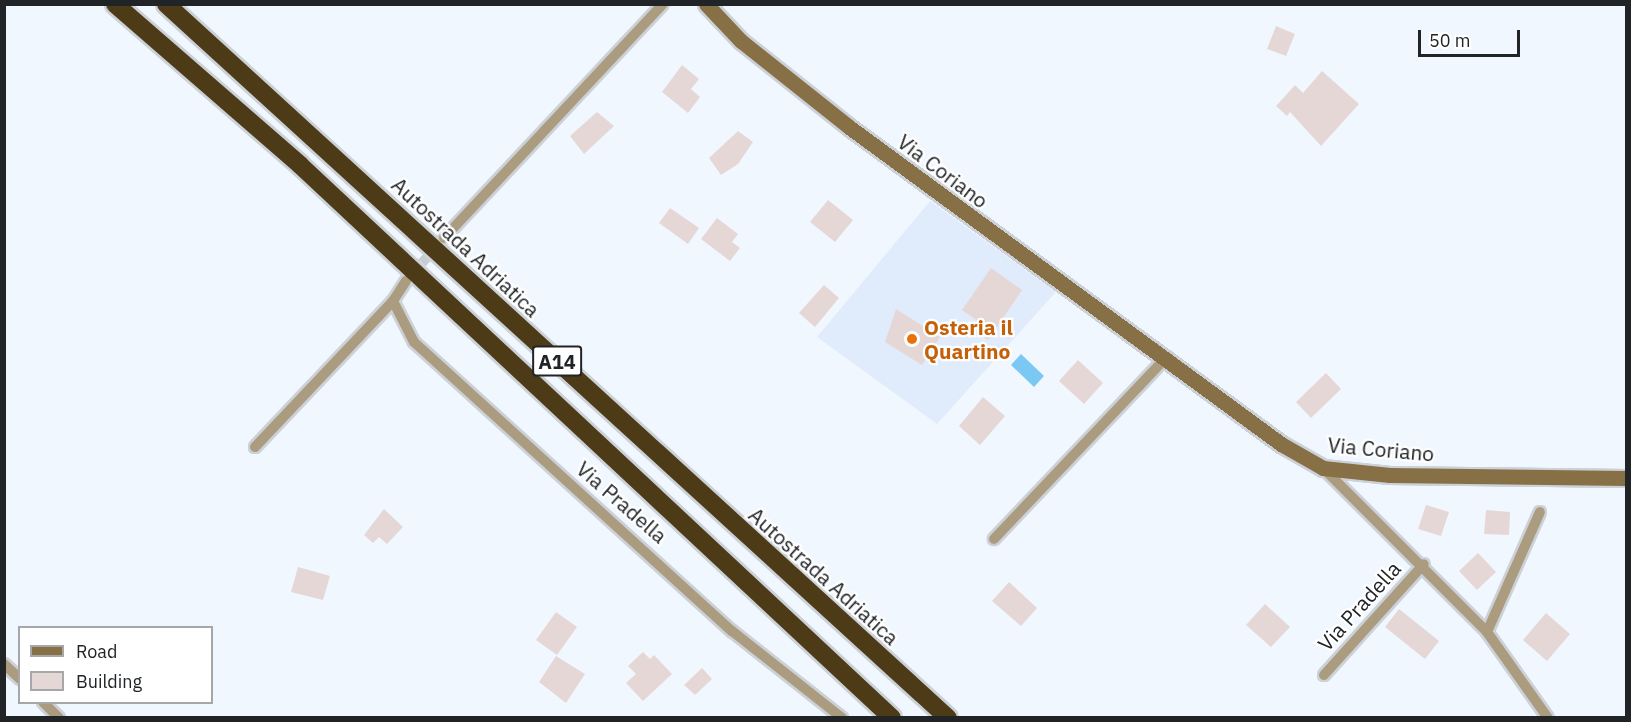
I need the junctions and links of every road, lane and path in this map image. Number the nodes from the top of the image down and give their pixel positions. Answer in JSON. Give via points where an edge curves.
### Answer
{"nodes":[{"id":1,"x":116,"y":4,"type":"edge"},
{"id":2,"x":166,"y":4,"type":"edge"},
{"id":3,"x":663,"y":4,"type":"edge"},
{"id":4,"x":706,"y":4,"type":"edge"},
{"id":5,"x":444,"y":238,"type":"tunnel mouth"},
{"id":6,"x":406,"y":281,"type":"tunnel mouth"},
{"id":7,"x":393,"y":301,"type":"junction"},
{"id":8,"x":1167,"y":357,"type":"junction"},
{"id":9,"x":255,"y":447,"type":"dead end"},
{"id":10,"x":1323,"y":468,"type":"junction"},
{"id":11,"x":1626,"y":478,"type":"edge"},
{"id":12,"x":1540,"y":512,"type":"dead end"},
{"id":13,"x":994,"y":539,"type":"dead end"},
{"id":14,"x":1424,"y":564,"type":"junction"},
{"id":15,"x":1487,"y":632,"type":"junction"},
{"id":16,"x":4,"y":664,"type":"edge"},
{"id":17,"x":1324,"y":675,"type":"dead end"},
{"id":18,"x":18,"y":677,"type":"edge"},
{"id":19,"x":45,"y":704,"type":"edge"},
{"id":20,"x":58,"y":717,"type":"edge"},
{"id":21,"x":842,"y":717,"type":"edge"},
{"id":22,"x":892,"y":717,"type":"edge"},
{"id":23,"x":948,"y":717,"type":"edge"},
{"id":24,"x":1548,"y":717,"type":"edge"}],
"edges":[{"from":1,"to":22,"type":"highway","number":"A14","via":[[300,165]]},
{"from":2,"to":23,"type":"highway","name":"Autostrada Adriatica","number":"A14"},
{"from":3,"to":5,"type":"street"},
{"from":4,"to":8,"type":"main road","name":"Via Coriano","via":[[741,41],[849,127]]},
{"from":6,"to":7,"type":"street"},
{"from":7,"to":9,"type":"street"},
{"from":7,"to":21,"type":"street","name":"Via Pradella","via":[[414,342],[732,631]]},
{"from":8,"to":10,"type":"main road","name":"Via Coriano","via":[[1281,444]]},
{"from":8,"to":13,"type":"street"},
{"from":10,"to":11,"type":"main road","name":"Via Coriano","via":[[1390,476]]},
{"from":10,"to":14,"type":"street","name":"Via Pradella"},
{"from":12,"to":15,"type":"street"},
{"from":14,"to":15,"type":"street","name":"Via Pradella"},
{"from":14,"to":17,"type":"street","name":"Via Pradella"},
{"from":15,"to":24,"type":"street","name":"Via Pradella"},
{"from":16,"to":18,"type":"street"},
{"from":19,"to":20,"type":"street"}]}
